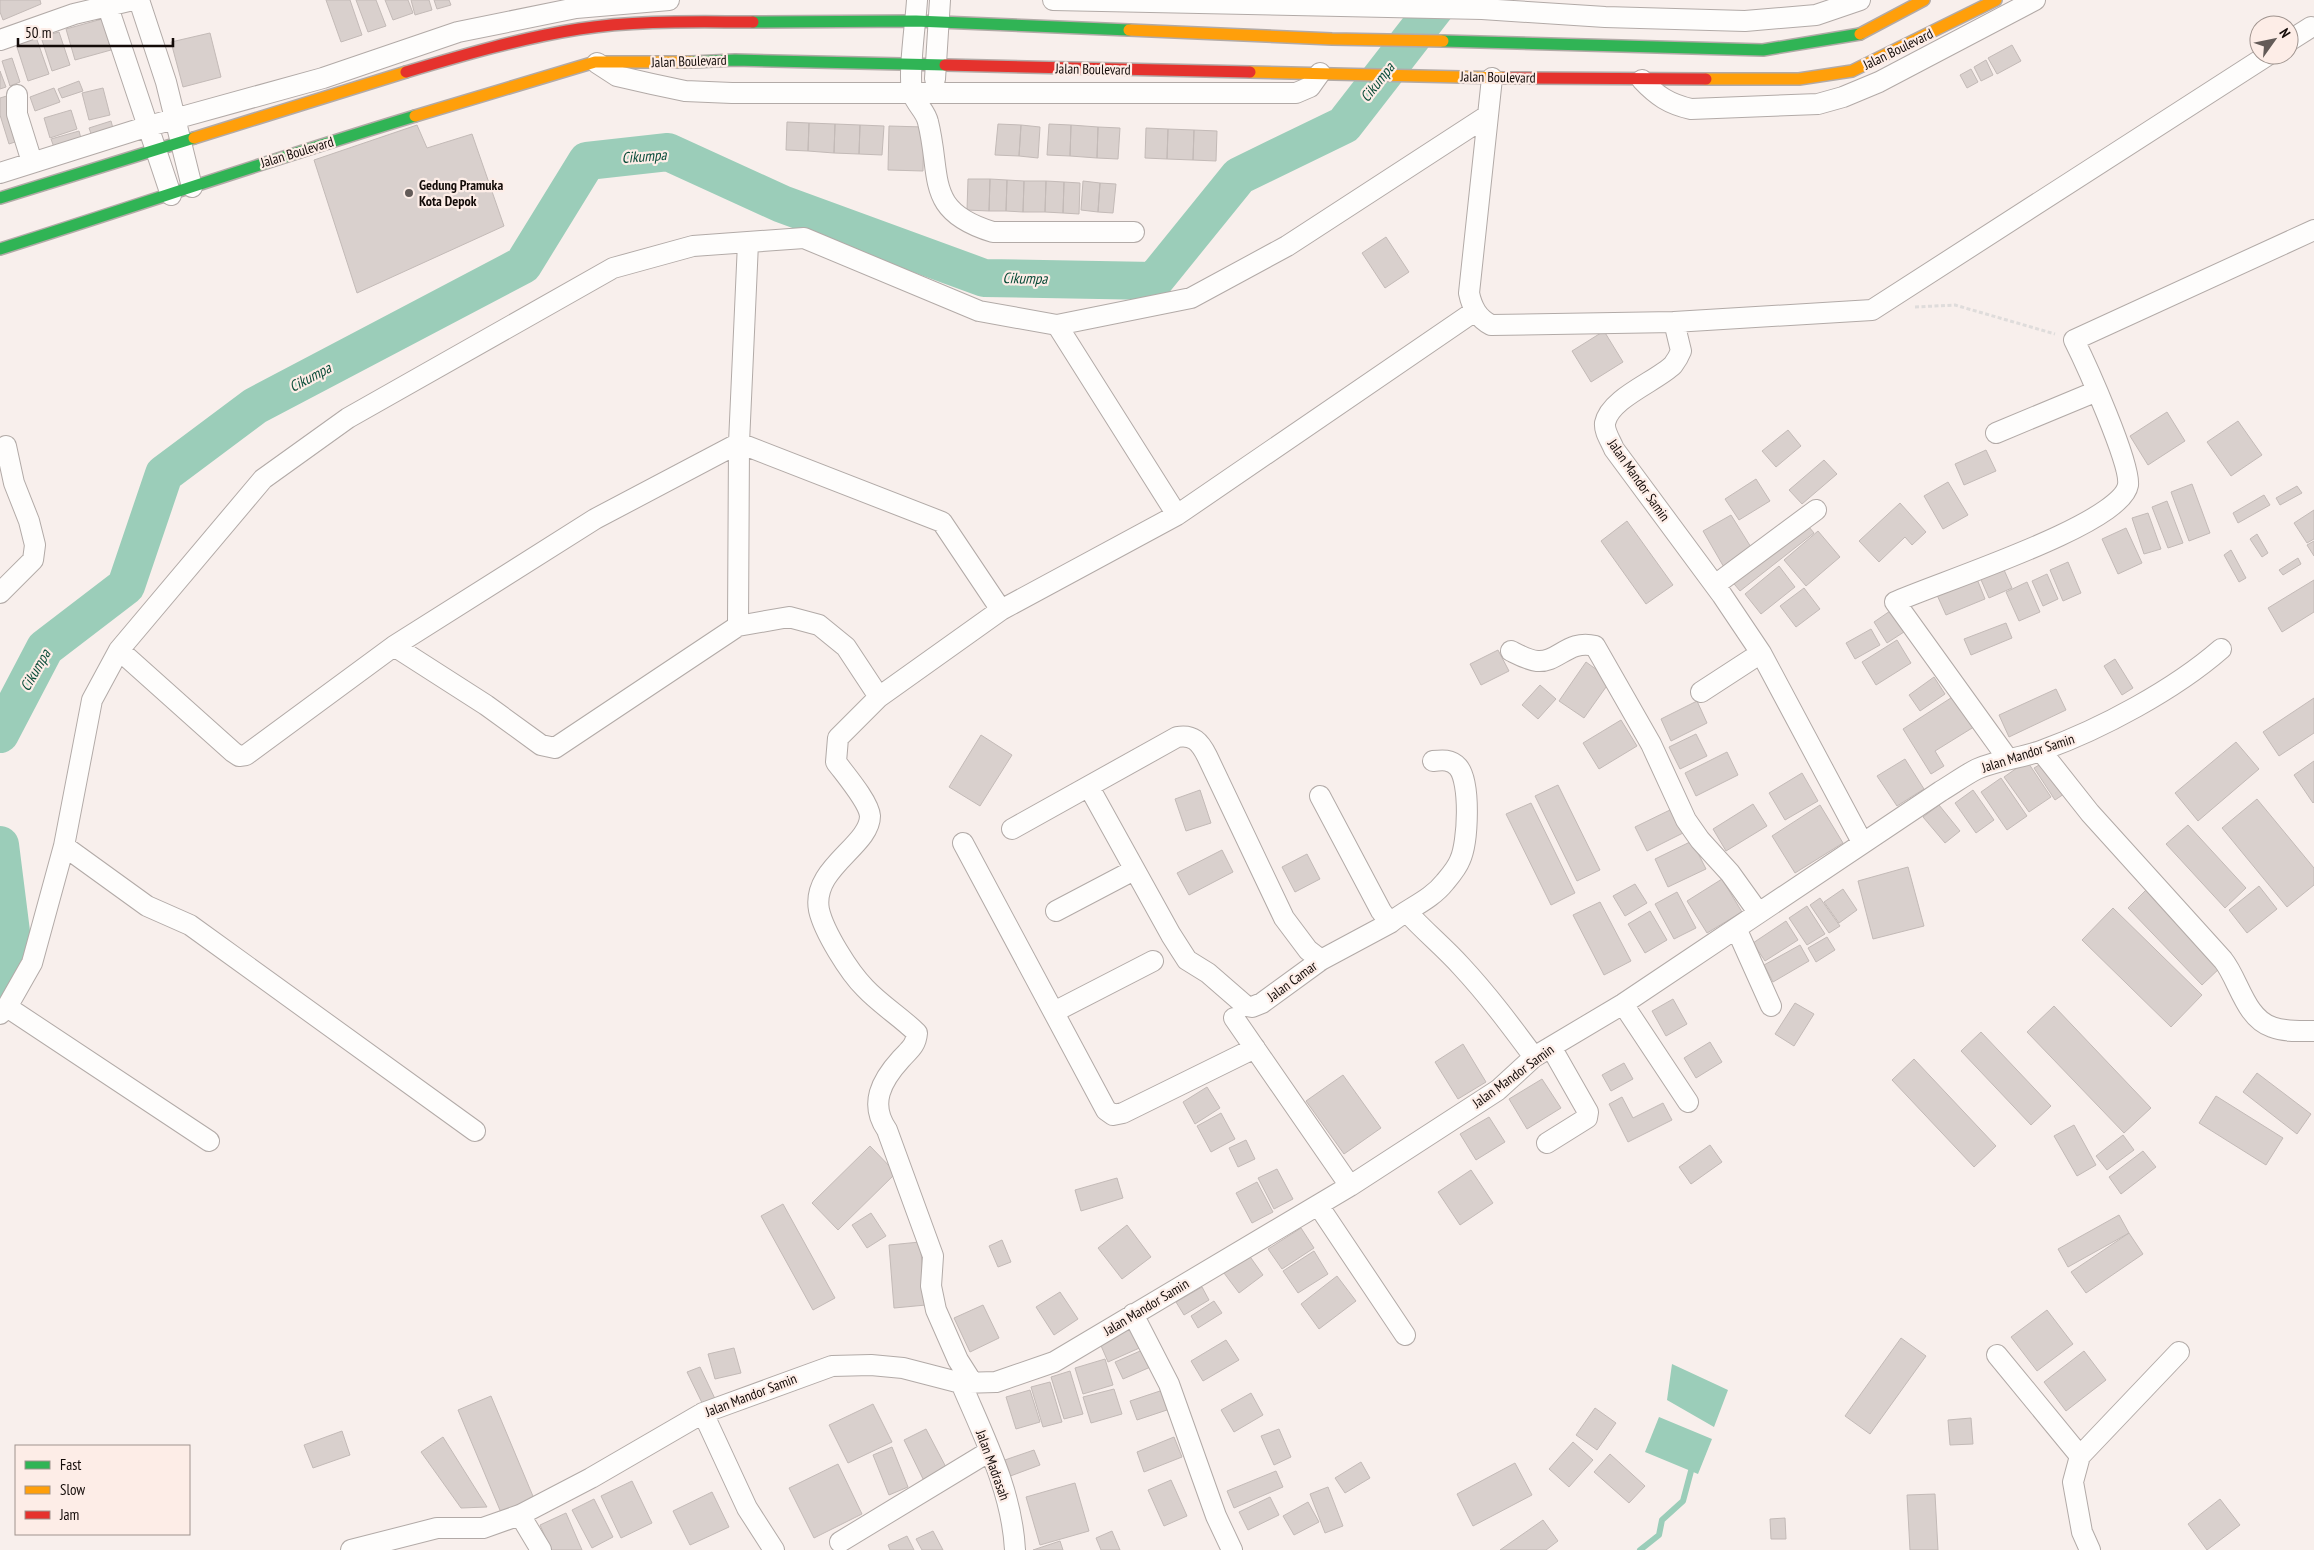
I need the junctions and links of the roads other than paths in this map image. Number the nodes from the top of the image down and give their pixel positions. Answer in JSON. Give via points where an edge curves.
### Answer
{"nodes":[{"id":1,"x":133,"y":0,"type":"edge"},
{"id":2,"x":139,"y":0,"type":"edge"},
{"id":3,"x":669,"y":0,"type":"edge"},
{"id":4,"x":917,"y":0,"type":"edge"},
{"id":5,"x":940,"y":0,"type":"edge"},
{"id":6,"x":1053,"y":0,"type":"edge"},
{"id":7,"x":1860,"y":0,"type":"edge"},
{"id":8,"x":1924,"y":0,"type":"edge"},
{"id":9,"x":1996,"y":0,"type":"edge"},
{"id":10,"x":2035,"y":0,"type":"edge"},
{"id":11,"x":1504,"y":5,"type":"edge"},
{"id":12,"x":72,"y":7,"type":"edge"},
{"id":13,"x":108,"y":8,"type":"junction"},
{"id":14,"x":916,"y":20,"type":"junction"},
{"id":15,"x":939,"y":22,"type":"junction"},
{"id":16,"x":2311,"y":27,"type":"dead end"},
{"id":17,"x":2299,"y":35,"type":"edge"},
{"id":18,"x":0,"y":40,"type":"edge"},
{"id":19,"x":157,"y":52,"type":"junction"},
{"id":20,"x":127,"y":62,"type":"junction"},
{"id":21,"x":595,"y":62,"type":"junction"},
{"id":22,"x":912,"y":63,"type":"junction"},
{"id":23,"x":935,"y":63,"type":"junction"},
{"id":24,"x":2252,"y":65,"type":"edge"},
{"id":25,"x":1328,"y":70,"type":"junction"},
{"id":26,"x":1492,"y":78,"type":"junction"},
{"id":27,"x":1642,"y":80,"type":"junction"},
{"id":28,"x":913,"y":94,"type":"junction"},
{"id":29,"x":935,"y":94,"type":"junction"},
{"id":30,"x":17,"y":95,"type":"dead end"},
{"id":31,"x":1487,"y":116,"type":"junction"},
{"id":32,"x":175,"y":120,"type":"junction"},
{"id":33,"x":928,"y":120,"type":"junction"},
{"id":34,"x":149,"y":126,"type":"junction"},
{"id":35,"x":181,"y":141,"type":"junction"},
{"id":36,"x":156,"y":149,"type":"junction"},
{"id":37,"x":32,"y":162,"type":"junction"},
{"id":38,"x":0,"y":173,"type":"edge"},
{"id":39,"x":192,"y":187,"type":"junction"},
{"id":40,"x":171,"y":194,"type":"junction"},
{"id":41,"x":0,"y":198,"type":"edge"},
{"id":42,"x":2314,"y":230,"type":"edge"},
{"id":43,"x":1134,"y":232,"type":"dead end"},
{"id":44,"x":748,"y":244,"type":"junction"},
{"id":45,"x":0,"y":249,"type":"edge"},
{"id":46,"x":1475,"y":311,"type":"junction"},
{"id":47,"x":1674,"y":322,"type":"junction"},
{"id":48,"x":1057,"y":324,"type":"junction"},
{"id":49,"x":2097,"y":392,"type":"junction"},
{"id":50,"x":1996,"y":433,"type":"dead end"},
{"id":51,"x":739,"y":442,"type":"junction"},
{"id":52,"x":6,"y":446,"type":"dead end"},
{"id":53,"x":1816,"y":510,"type":"dead end"},
{"id":54,"x":1177,"y":515,"type":"junction"},
{"id":55,"x":1715,"y":585,"type":"junction"},
{"id":56,"x":0,"y":593,"type":"edge"},
{"id":57,"x":1001,"y":610,"type":"junction"},
{"id":58,"x":738,"y":626,"type":"junction"},
{"id":59,"x":394,"y":646,"type":"junction"},
{"id":60,"x":118,"y":650,"type":"junction"},
{"id":61,"x":2221,"y":650,"type":"dead end"},
{"id":62,"x":1511,"y":651,"type":"dead end"},
{"id":63,"x":1761,"y":653,"type":"junction"},
{"id":64,"x":1701,"y":692,"type":"dead end"},
{"id":65,"x":879,"y":697,"type":"junction"},
{"id":66,"x":2041,"y":751,"type":"junction"},
{"id":67,"x":2008,"y":759,"type":"junction"},
{"id":68,"x":1433,"y":761,"type":"dead end"},
{"id":69,"x":1089,"y":787,"type":"junction"},
{"id":70,"x":1320,"y":796,"type":"dead end"},
{"id":71,"x":1012,"y":829,"type":"dead end"},
{"id":72,"x":963,"y":842,"type":"dead end"},
{"id":73,"x":1862,"y":842,"type":"junction"},
{"id":74,"x":64,"y":846,"type":"junction"},
{"id":75,"x":1134,"y":870,"type":"junction"},
{"id":76,"x":1056,"y":912,"type":"dead end"},
{"id":77,"x":1758,"y":912,"type":"junction"},
{"id":78,"x":1398,"y":917,"type":"junction"},
{"id":79,"x":1736,"y":928,"type":"junction"},
{"id":80,"x":1153,"y":960,"type":"dead end"},
{"id":81,"x":1321,"y":960,"type":"junction"},
{"id":82,"x":1623,"y":1004,"type":"junction"},
{"id":83,"x":1771,"y":1006,"type":"dead end"},
{"id":84,"x":3,"y":1010,"type":"edge"},
{"id":85,"x":1054,"y":1012,"type":"junction"},
{"id":86,"x":1234,"y":1018,"type":"dead end"},
{"id":87,"x":2314,"y":1031,"type":"edge"},
{"id":88,"x":1551,"y":1047,"type":"junction"},
{"id":89,"x":1255,"y":1048,"type":"junction"},
{"id":90,"x":1534,"y":1057,"type":"junction"},
{"id":91,"x":1688,"y":1102,"type":"dead end"},
{"id":92,"x":475,"y":1131,"type":"dead end"},
{"id":93,"x":209,"y":1141,"type":"dead end"},
{"id":94,"x":1547,"y":1143,"type":"dead end"},
{"id":95,"x":1350,"y":1186,"type":"junction"},
{"id":96,"x":1318,"y":1205,"type":"junction"},
{"id":97,"x":1133,"y":1314,"type":"junction"},
{"id":98,"x":1405,"y":1335,"type":"dead end"},
{"id":99,"x":2179,"y":1352,"type":"dead end"},
{"id":100,"x":1997,"y":1355,"type":"dead end"},
{"id":101,"x":967,"y":1382,"type":"junction"},
{"id":102,"x":703,"y":1412,"type":"junction"},
{"id":103,"x":990,"y":1452,"type":"junction"},
{"id":104,"x":2080,"y":1456,"type":"junction"},
{"id":105,"x":520,"y":1515,"type":"junction"},
{"id":106,"x":412,"y":1542,"type":"edge"},
{"id":107,"x":840,"y":1542,"type":"dead end"},
{"id":108,"x":351,"y":1550,"type":"edge"},
{"id":109,"x":541,"y":1550,"type":"edge"},
{"id":110,"x":774,"y":1550,"type":"edge"},
{"id":111,"x":1016,"y":1550,"type":"edge"},
{"id":112,"x":1232,"y":1550,"type":"edge"},
{"id":113,"x":2090,"y":1550,"type":"edge"}],
"edges":[{"from":1,"to":13,"type":"street"},
{"from":2,"to":19,"type":"street"},
{"from":3,"to":32,"type":"street","via":[[576,8],[458,32],[323,78]]},
{"from":4,"to":14,"type":"street"},
{"from":5,"to":15,"type":"street"},
{"from":6,"to":11,"type":"street"},
{"from":7,"to":11,"type":"street","via":[[1816,15],[1745,21],[1605,17]]},
{"from":8,"to":15,"type":"main road","name":"Jalan Boulevard","via":[[1862,34],[1764,50],[1505,42],[1332,44]]},
{"from":9,"to":27,"type":"main road","name":"Jalan Boulevard","via":[[1852,71],[1799,79]]},
{"from":10,"to":27,"type":"street","via":[[1878,82],[1818,104],[1691,109],[1672,105]]},
{"from":12,"to":13,"type":"street"},
{"from":12,"to":18,"type":"street"},
{"from":13,"to":20,"type":"street"},
{"from":14,"to":15,"type":"main road","name":"Jalan Boulevard"},
{"from":14,"to":22,"type":"street"},
{"from":14,"to":35,"type":"main road","name":"Jalan Boulevard","via":[[662,22],[579,30],[469,53]]},
{"from":15,"to":23,"type":"street"},
{"from":16,"to":17,"type":"street"},
{"from":19,"to":20,"type":"street"},
{"from":19,"to":32,"type":"street"},
{"from":20,"to":34,"type":"street"},
{"from":21,"to":22,"type":"main road","name":"Jalan Boulevard"},
{"from":21,"to":28,"type":"street","via":[[617,76],[685,91]]},
{"from":21,"to":39,"type":"main road","name":"Jalan Boulevard","via":[[270,160]]},
{"from":22,"to":23,"type":"main road","name":"Jalan Boulevard"},
{"from":22,"to":28,"type":"street"},
{"from":23,"to":25,"type":"main road","name":"Jalan Boulevard","via":[[1037,69]]},
{"from":23,"to":29,"type":"street"},
{"from":24,"to":47,"type":"street","via":[[1872,310]]},
{"from":25,"to":26,"type":"main road","name":"Jalan Boulevard"},
{"from":25,"to":29,"type":"street","via":[[1310,87],[1296,93]]},
{"from":26,"to":27,"type":"main road","name":"Jalan Boulevard"},
{"from":26,"to":31,"type":"street"},
{"from":28,"to":29,"type":"street"},
{"from":28,"to":33,"type":"street"},
{"from":29,"to":33,"type":"street"},
{"from":30,"to":37,"type":"street","via":[[17,114]]},
{"from":31,"to":46,"type":"street","via":[[1469,293]]},
{"from":31,"to":48,"type":"street","via":[[1287,246],[1191,298]]},
{"from":32,"to":34,"type":"street"},
{"from":32,"to":35,"type":"street"},
{"from":33,"to":43,"type":"street","via":[[941,198],[949,209],[979,228],[993,232]]},
{"from":34,"to":36,"type":"street"},
{"from":34,"to":37,"type":"street"},
{"from":35,"to":36,"type":"main road","name":"Jalan Boulevard"},
{"from":35,"to":39,"type":"street"},
{"from":36,"to":40,"type":"street"},
{"from":36,"to":41,"type":"main road","name":"Jalan Boulevard"},
{"from":37,"to":38,"type":"street"},
{"from":39,"to":40,"type":"main road","name":"Jalan Boulevard"},
{"from":40,"to":45,"type":"main road","name":"Jalan Boulevard"},
{"from":42,"to":49,"type":"street","via":[[2074,340]]},
{"from":44,"to":48,"type":"street","via":[[804,238],[979,311]]},
{"from":44,"to":51,"type":"street"},
{"from":44,"to":60,"type":"street","via":[[693,246],[614,268],[348,418],[263,479]]},
{"from":46,"to":47,"type":"street","via":[[1491,325]]},
{"from":46,"to":54,"type":"street"},
{"from":47,"to":55,"type":"street","name":"Jalan Mandor Samin","via":[[1681,351],[1674,364],[1632,391],[1610,413],[1605,423],[1606,433]]},
{"from":48,"to":54,"type":"street"},
{"from":49,"to":50,"type":"street"},
{"from":49,"to":67,"type":"street","via":[[2127,473],[2124,497],[2095,518],[2050,540],[1895,602]]},
{"from":51,"to":57,"type":"street","via":[[942,522]]},
{"from":51,"to":58,"type":"street"},
{"from":51,"to":59,"type":"street","via":[[595,519]]},
{"from":52,"to":56,"type":"street","via":[[34,546],[33,560]]},
{"from":53,"to":55,"type":"street"},
{"from":54,"to":57,"type":"street"},
{"from":55,"to":63,"type":"street","name":"Jalan Mandor Samin"},
{"from":57,"to":65,"type":"street"},
{"from":58,"to":59,"type":"street","via":[[554,748],[541,745]]},
{"from":58,"to":65,"type":"street","via":[[789,617],[819,625],[846,648]]},
{"from":59,"to":60,"type":"street","via":[[246,755],[239,756]]},
{"from":60,"to":74,"type":"street","via":[[92,700]]},
{"from":61,"to":66,"type":"street","name":"Jalan Mandor Samin","via":[[2202,666],[2132,709]]},
{"from":62,"to":77,"type":"street","via":[[1537,661],[1549,659],[1574,645],[1595,646],[1651,744],[1686,820]]},
{"from":63,"to":64,"type":"street"},
{"from":63,"to":73,"type":"street","name":"Jalan Mandor Samin"},
{"from":65,"to":101,"type":"street","name":"Jalan Madrasah","via":[[838,738],[836,762],[859,791],[870,815],[867,829],[835,865],[818,896],[827,929],[865,988],[917,1033],[916,1043],[886,1080],[877,1099],[879,1118],[887,1130],[933,1256],[931,1286],[936,1310]]},
{"from":66,"to":67,"type":"street","name":"Jalan Mandor Samin"},
{"from":66,"to":87,"type":"street","via":[[2090,813],[2232,970],[2252,1011],[2260,1020],[2283,1030]]},
{"from":67,"to":73,"type":"street","name":"Jalan Mandor Samin","via":[[1978,769]]},
{"from":68,"to":78,"type":"street","name":"Jalan Camar","via":[[1447,760],[1458,767],[1463,779],[1468,819],[1466,836],[1460,860],[1444,884],[1425,901]]},
{"from":69,"to":71,"type":"street"},
{"from":69,"to":75,"type":"street","name":"Jalan Camar"},
{"from":69,"to":81,"type":"street","via":[[1177,736],[1194,738],[1207,756],[1284,918],[1308,950]]},
{"from":70,"to":78,"type":"street","via":[[1381,911]]},
{"from":72,"to":85,"type":"street"},
{"from":73,"to":77,"type":"street","name":"Jalan Mandor Samin"},
{"from":74,"to":84,"type":"street","via":[[32,963]]},
{"from":74,"to":92,"type":"street","via":[[147,906],[190,924]]},
{"from":75,"to":76,"type":"street"},
{"from":75,"to":81,"type":"street","name":"Jalan Camar","via":[[1187,960],[1208,973],[1246,1006],[1262,1003]]},
{"from":77,"to":79,"type":"street","name":"Jalan Mandor Samin"},
{"from":78,"to":81,"type":"street","name":"Jalan Camar"},
{"from":78,"to":90,"type":"street","via":[[1431,938],[1460,965]]},
{"from":79,"to":82,"type":"street","name":"Jalan Mandor Samin"},
{"from":79,"to":83,"type":"street"},
{"from":80,"to":85,"type":"street"},
{"from":82,"to":88,"type":"street","name":"Jalan Mandor Samin"},
{"from":82,"to":91,"type":"street"},
{"from":84,"to":93,"type":"street"},
{"from":85,"to":89,"type":"street","via":[[1106,1110],[1114,1115]]},
{"from":86,"to":89,"type":"street"},
{"from":88,"to":90,"type":"street","name":"Jalan Mandor Samin"},
{"from":88,"to":94,"type":"street","via":[[1588,1112],[1587,1118]]},
{"from":89,"to":95,"type":"street"},
{"from":90,"to":95,"type":"street","name":"Jalan Mandor Samin","via":[[1498,1090]]},
{"from":95,"to":96,"type":"street","name":"Jalan Mandor Samin"},
{"from":96,"to":97,"type":"street","name":"Jalan Mandor Samin"},
{"from":96,"to":98,"type":"street"},
{"from":97,"to":101,"type":"street","name":"Jalan Mandor Samin","via":[[1054,1362],[996,1382]]},
{"from":97,"to":112,"type":"street","via":[[1169,1384],[1216,1516]]},
{"from":99,"to":104,"type":"street"},
{"from":100,"to":104,"type":"street"},
{"from":101,"to":102,"type":"street","name":"Jalan Mandor Samin","via":[[903,1368],[832,1366]]},
{"from":101,"to":103,"type":"street","name":"Jalan Madrasah"},
{"from":102,"to":105,"type":"street","name":"Jalan Mandor Samin","via":[[591,1478]]},
{"from":102,"to":110,"type":"street","via":[[746,1508]]},
{"from":103,"to":107,"type":"street"},
{"from":103,"to":111,"type":"street","name":"Jalan Madrasah","via":[[1007,1500]]},
{"from":104,"to":113,"type":"street","via":[[2073,1482],[2082,1532]]},
{"from":105,"to":106,"type":"street","name":"Jalan Mandor Samin","via":[[483,1528],[437,1528]]},
{"from":105,"to":109,"type":"street"},
{"from":106,"to":108,"type":"street","name":"Jalan Mandor Samin"}]}
